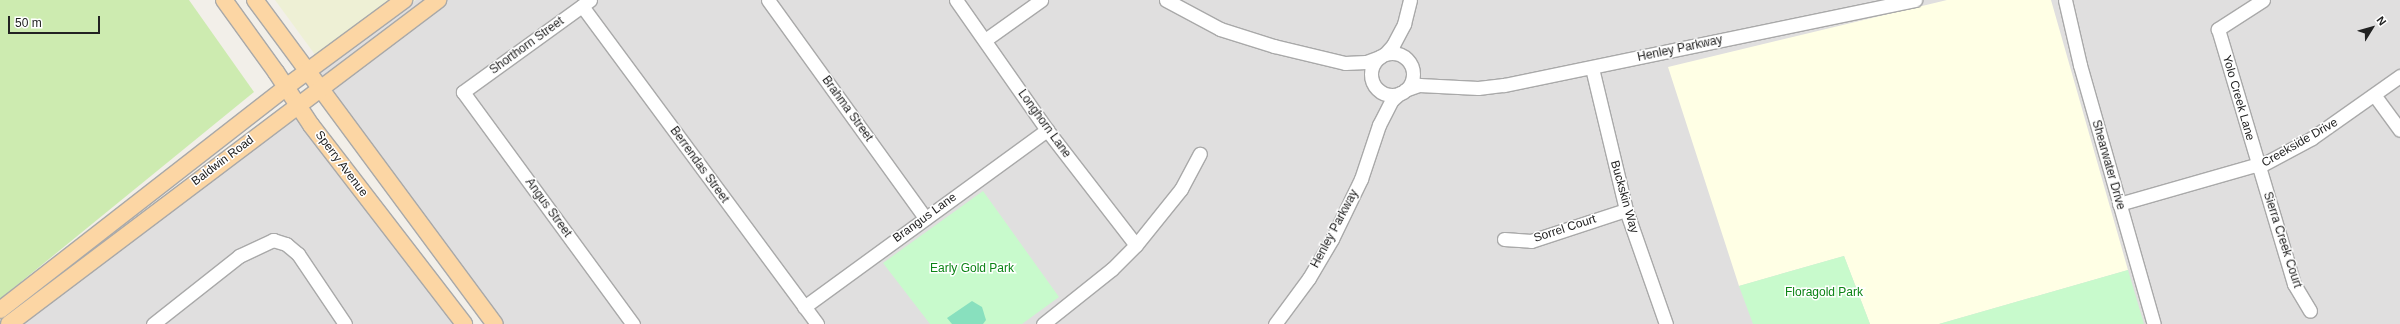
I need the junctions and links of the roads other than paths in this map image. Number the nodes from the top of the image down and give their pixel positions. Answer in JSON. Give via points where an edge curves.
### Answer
{"nodes":[{"id":1,"x":224,"y":0,"type":"edge"},
{"id":2,"x":255,"y":0,"type":"edge"},
{"id":3,"x":404,"y":0,"type":"edge"},
{"id":4,"x":438,"y":0,"type":"edge"},
{"id":5,"x":768,"y":0,"type":"edge"},
{"id":6,"x":956,"y":0,"type":"edge"},
{"id":7,"x":1041,"y":0,"type":"edge"},
{"id":8,"x":1166,"y":0,"type":"edge"},
{"id":9,"x":1410,"y":0,"type":"edge"},
{"id":10,"x":2262,"y":0,"type":"edge"},
{"id":11,"x":1908,"y":1,"type":"edge"},
{"id":12,"x":2064,"y":2,"type":"edge"},
{"id":13,"x":586,"y":3,"type":"edge"},
{"id":14,"x":1404,"y":24,"type":"junction"},
{"id":15,"x":985,"y":40,"type":"junction"},
{"id":16,"x":1382,"y":56,"type":"junction"},
{"id":17,"x":1408,"y":61,"type":"junction"},
{"id":18,"x":1345,"y":63,"type":"junction"},
{"id":19,"x":1592,"y":68,"type":"junction"},
{"id":20,"x":308,"y":71,"type":"junction"},
{"id":21,"x":2400,"y":76,"type":"edge"},
{"id":22,"x":1376,"y":86,"type":"junction"},
{"id":23,"x":1444,"y":86,"type":"junction"},
{"id":24,"x":286,"y":87,"type":"junction"},
{"id":25,"x":320,"y":88,"type":"junction"},
{"id":26,"x":463,"y":92,"type":"joint"},
{"id":27,"x":1402,"y":92,"type":"junction"},
{"id":28,"x":2375,"y":96,"type":"junction"},
{"id":29,"x":298,"y":105,"type":"junction"},
{"id":30,"x":1379,"y":125,"type":"junction"},
{"id":31,"x":1047,"y":130,"type":"junction"},
{"id":32,"x":2400,"y":130,"type":"edge"},
{"id":33,"x":1200,"y":154,"type":"dead end"},
{"id":34,"x":2258,"y":167,"type":"junction"},
{"id":35,"x":2120,"y":204,"type":"junction"},
{"id":36,"x":1626,"y":210,"type":"junction"},
{"id":37,"x":926,"y":218,"type":"junction"},
{"id":38,"x":1504,"y":239,"type":"dead end"},
{"id":39,"x":1136,"y":245,"type":"junction"},
{"id":40,"x":804,"y":307,"type":"junction"},
{"id":41,"x":0,"y":310,"type":"edge"},
{"id":42,"x":2310,"y":311,"type":"dead end"},
{"id":43,"x":9,"y":324,"type":"edge"},
{"id":44,"x":153,"y":324,"type":"edge"},
{"id":45,"x":345,"y":324,"type":"edge"},
{"id":46,"x":464,"y":324,"type":"edge"},
{"id":47,"x":495,"y":324,"type":"edge"},
{"id":48,"x":633,"y":324,"type":"edge"},
{"id":49,"x":817,"y":324,"type":"edge"},
{"id":50,"x":1043,"y":324,"type":"edge"},
{"id":51,"x":1275,"y":324,"type":"edge"},
{"id":52,"x":1666,"y":324,"type":"edge"},
{"id":53,"x":2154,"y":324,"type":"edge"}],
"edges":[{"from":1,"to":24,"type":"main road","name":"Sperry Avenue"},
{"from":2,"to":20,"type":"main road"},
{"from":3,"to":20,"type":"main road","name":"Baldwin Road"},
{"from":4,"to":25,"type":"main road","name":"Baldwin Road"},
{"from":5,"to":37,"type":"street","name":"Brahma Street"},
{"from":6,"to":15,"type":"street","name":"Longhorn Lane"},
{"from":7,"to":15,"type":"street"},
{"from":8,"to":18,"type":"street","via":[[1199,19],[1237,35]]},
{"from":9,"to":14,"type":"street"},
{"from":10,"to":34,"type":"street","name":"Yolo Creek Lane","via":[[2218,29]]},
{"from":11,"to":19,"type":"street","name":"Henley Parkway"},
{"from":12,"to":35,"type":"street","name":"Shearwater Drive"},
{"from":13,"to":26,"type":"street","name":"Shorthorn Street"},
{"from":13,"to":40,"type":"street","name":"Berrendas Street"},
{"from":14,"to":16,"type":"street","via":[[1394,45]]},
{"from":14,"to":17,"type":"street","via":[[1404,52]]},
{"from":15,"to":31,"type":"street","name":"Longhorn Lane"},
{"from":16,"to":17,"type":"street","via":[[1396,53]]},
{"from":16,"to":18,"type":"street","via":[[1366,62]]},
{"from":16,"to":22,"type":"street","via":[[1373,67]]},
{"from":17,"to":23,"type":"street","name":"Henley Parkway","via":[[1421,75]]},
{"from":17,"to":27,"type":"street","via":[[1413,75]]},
{"from":18,"to":22,"type":"street","via":[[1363,72]]},
{"from":19,"to":23,"type":"street","name":"Henley Parkway","via":[[1491,87]]},
{"from":19,"to":36,"type":"street","name":"Buckskin Way"},
{"from":20,"to":24,"type":"main road","name":"Baldwin Road"},
{"from":20,"to":25,"type":"main road"},
{"from":21,"to":28,"type":"street","name":"Creekside Drive"},
{"from":22,"to":27,"type":"street","via":[[1388,94]]},
{"from":22,"to":30,"type":"street","name":"Henley Parkway","via":[[1382,98]]},
{"from":23,"to":27,"type":"street","name":"Henley Parkway","via":[[1415,86]]},
{"from":24,"to":29,"type":"main road","name":"Sperry Avenue"},
{"from":24,"to":41,"type":"main road","name":"Baldwin Road"},
{"from":25,"to":29,"type":"main road","name":"Baldwin Road"},
{"from":25,"to":47,"type":"main road"},
{"from":26,"to":48,"type":"street","name":"Angus Street"},
{"from":27,"to":30,"type":"street","name":"Henley Parkway","via":[[1391,101]]},
{"from":28,"to":32,"type":"street"},
{"from":28,"to":34,"type":"street","name":"Creekside Drive","via":[[2312,138]]},
{"from":29,"to":43,"type":"main road","name":"Baldwin Road"},
{"from":29,"to":46,"type":"main road","name":"Sperry Avenue"},
{"from":30,"to":51,"type":"street","name":"Henley Parkway","via":[[1361,179],[1332,239],[1309,278]]},
{"from":31,"to":37,"type":"street","name":"Brangus Lane"},
{"from":31,"to":39,"type":"street","name":"Longhorn Lane"},
{"from":33,"to":39,"type":"street","via":[[1181,189]]},
{"from":34,"to":35,"type":"street","name":"Creekside Drive"},
{"from":34,"to":42,"type":"street","name":"Sierra Creek Court","via":[[2294,284]]},
{"from":35,"to":53,"type":"street","name":"Shearwater Drive"},
{"from":36,"to":38,"type":"street","name":"Sorrel Court","via":[[1531,241]]},
{"from":36,"to":52,"type":"street","name":"Buckskin Way"},
{"from":37,"to":40,"type":"street","name":"Brangus Lane"},
{"from":39,"to":50,"type":"street","via":[[1112,269]]},
{"from":40,"to":49,"type":"street","name":"Berrendas Street"},
{"from":44,"to":45,"type":"street","via":[[238,256],[273,240],[286,244],[298,254]]}]}
